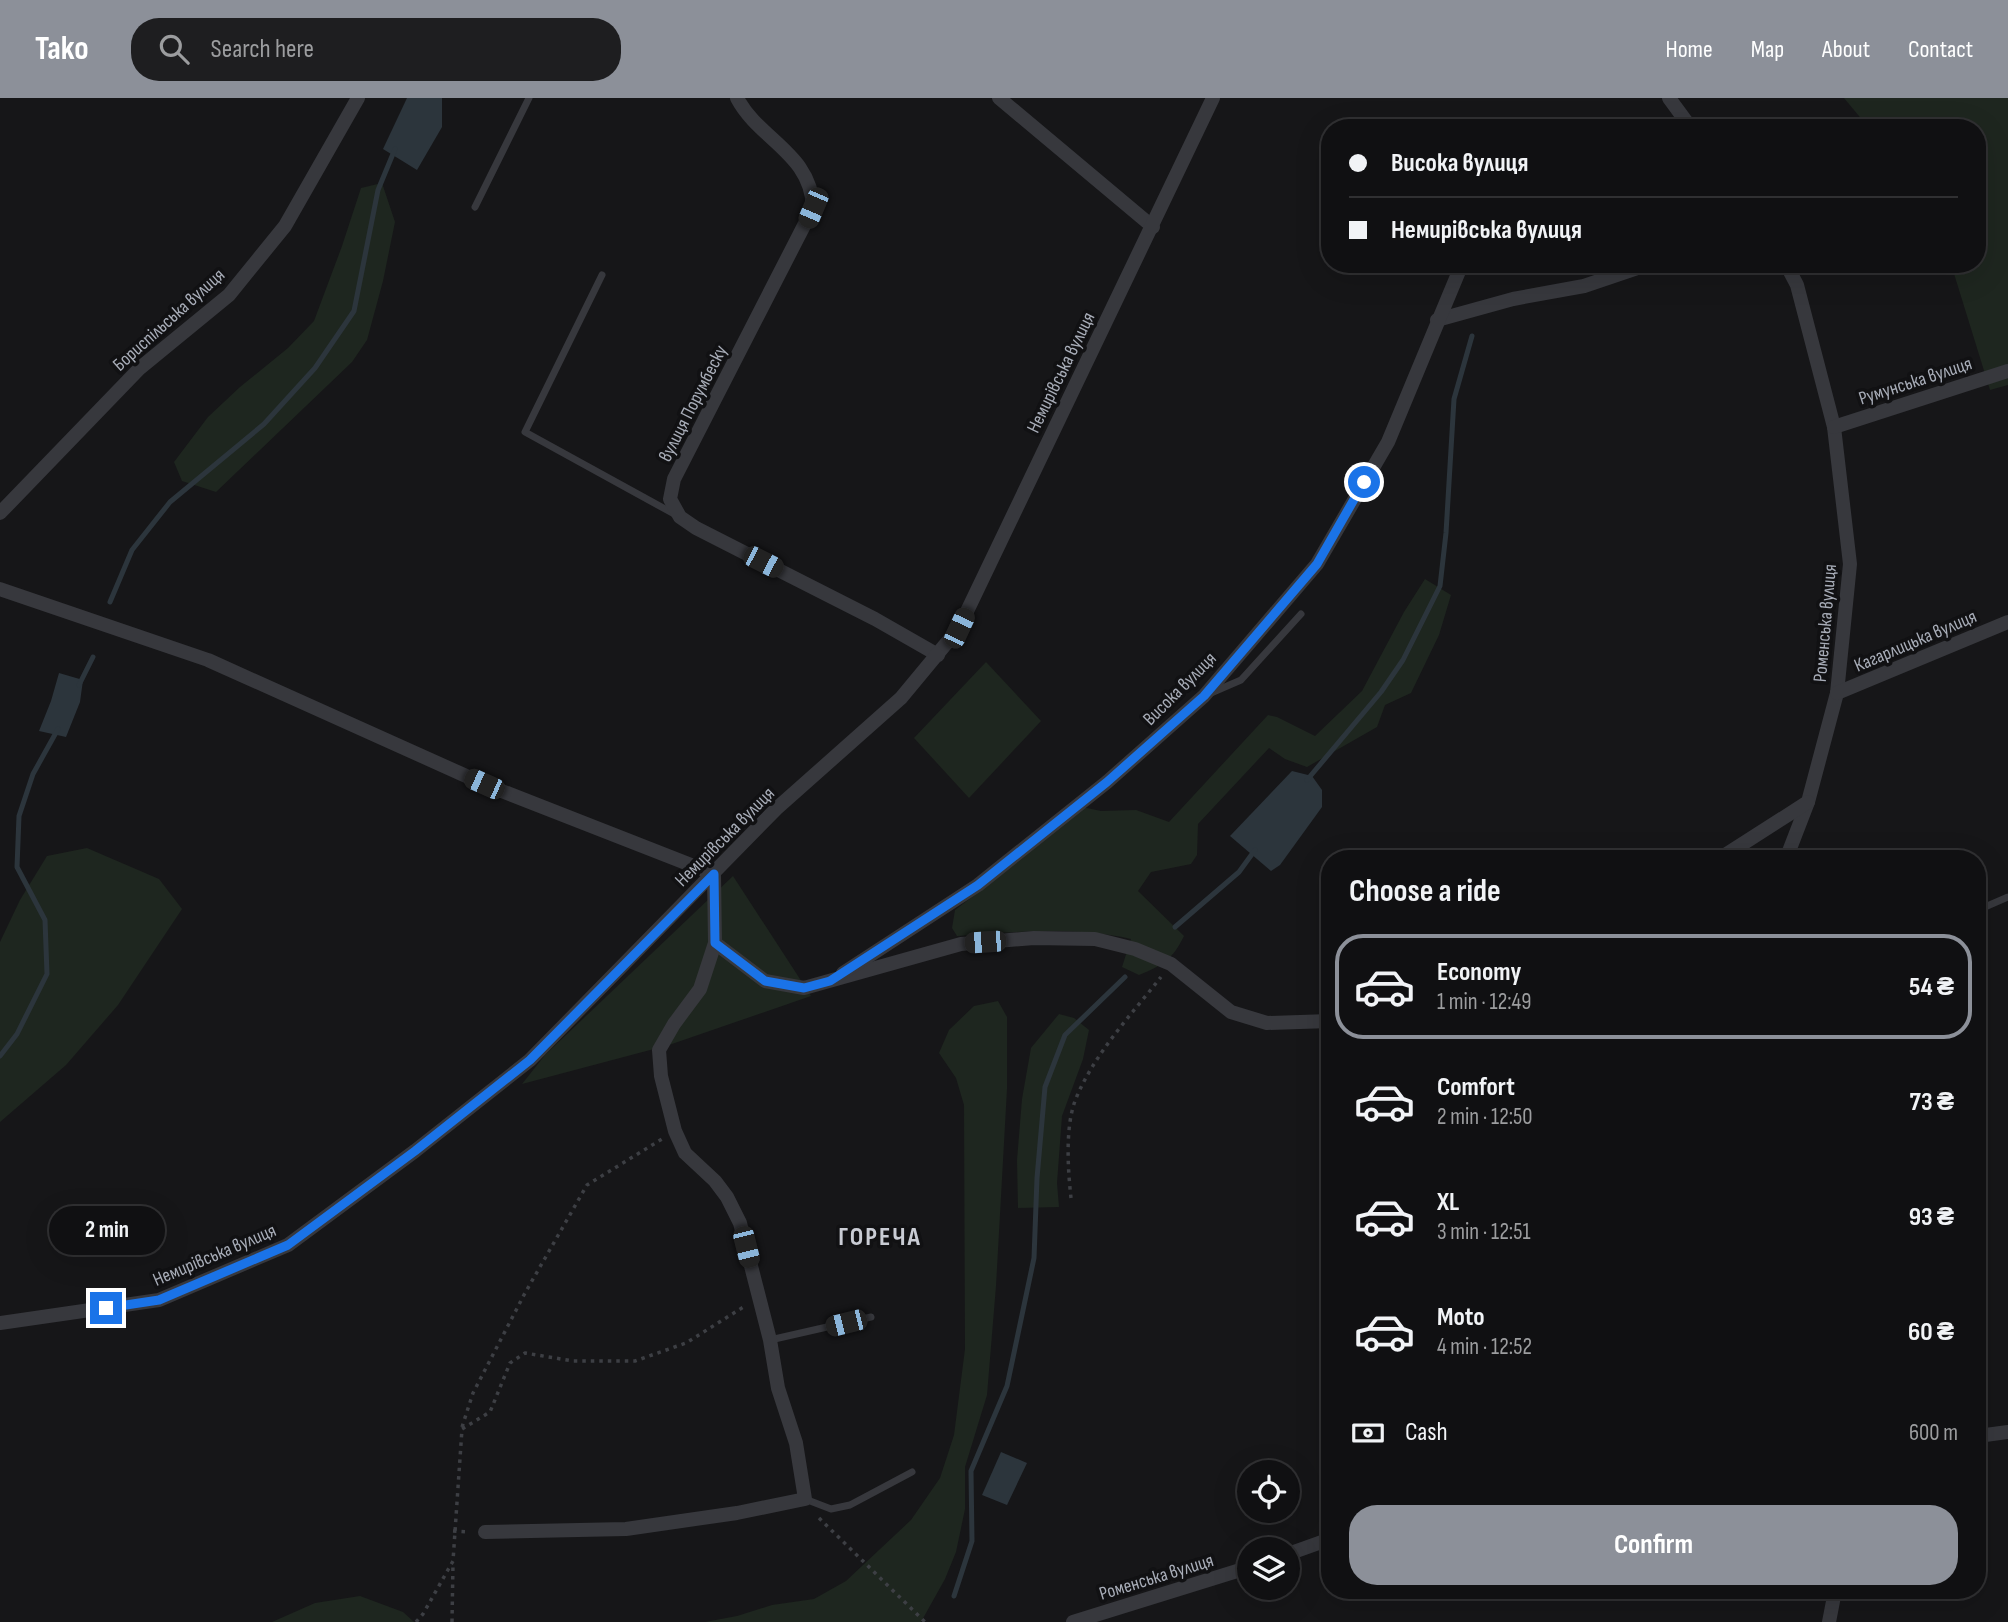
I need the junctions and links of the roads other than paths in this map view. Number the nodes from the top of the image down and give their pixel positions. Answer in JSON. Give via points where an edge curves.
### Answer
{"nodes":[{"id":1,"x":358,"y":98,"type":"edge"},
{"id":2,"x":529,"y":98,"type":"edge"},
{"id":3,"x":737,"y":98,"type":"edge"},
{"id":4,"x":999,"y":98,"type":"edge"},
{"id":5,"x":1213,"y":98,"type":"edge"},
{"id":6,"x":1669,"y":98,"type":"edge"},
{"id":7,"x":1684,"y":119,"type":"edge"},
{"id":8,"x":475,"y":207,"type":"dead end"},
{"id":9,"x":1153,"y":227,"type":"junction"},
{"id":10,"x":1458,"y":273,"type":"edge"},
{"id":11,"x":1622,"y":273,"type":"edge"},
{"id":12,"x":1791,"y":273,"type":"edge"},
{"id":13,"x":602,"y":275,"type":"dead end"},
{"id":14,"x":1437,"y":320,"type":"junction"},
{"id":15,"x":2008,"y":371,"type":"edge"},
{"id":16,"x":1834,"y":426,"type":"junction"},
{"id":17,"x":0,"y":513,"type":"edge"},
{"id":18,"x":680,"y":517,"type":"junction"},
{"id":19,"x":0,"y":589,"type":"edge"},
{"id":20,"x":1301,"y":614,"type":"dead end"},
{"id":21,"x":2008,"y":622,"type":"edge"},
{"id":22,"x":938,"y":655,"type":"junction"},
{"id":23,"x":1837,"y":693,"type":"junction"},
{"id":24,"x":1204,"y":696,"type":"junction"},
{"id":25,"x":1808,"y":802,"type":"junction"},
{"id":26,"x":1733,"y":850,"type":"edge"},
{"id":27,"x":1789,"y":850,"type":"edge"},
{"id":28,"x":714,"y":874,"type":"junction"},
{"id":29,"x":2008,"y":897,"type":"edge"},
{"id":30,"x":1986,"y":907,"type":"edge"},
{"id":31,"x":715,"y":943,"type":"junction"},
{"id":32,"x":830,"y":981,"type":"junction"},
{"id":33,"x":1321,"y":1021,"type":"edge"},
{"id":34,"x":871,"y":1317,"type":"dead end"},
{"id":35,"x":0,"y":1323,"type":"edge"},
{"id":36,"x":770,"y":1340,"type":"junction"},
{"id":37,"x":2008,"y":1432,"type":"edge"},
{"id":38,"x":1986,"y":1435,"type":"edge"},
{"id":39,"x":912,"y":1472,"type":"dead end"},
{"id":40,"x":805,"y":1499,"type":"junction"},
{"id":41,"x":485,"y":1532,"type":"dead end"},
{"id":42,"x":1321,"y":1542,"type":"edge"},
{"id":43,"x":1300,"y":1550,"type":"edge"},
{"id":44,"x":1237,"y":1571,"type":"edge"},
{"id":45,"x":1833,"y":1599,"type":"edge"},
{"id":46,"x":1073,"y":1622,"type":"edge"},
{"id":47,"x":1829,"y":1622,"type":"edge"}],
"edges":[{"from":1,"to":17,"type":"street","name":"Бориспільська вулиця","via":[[285,226],[229,295],[140,369]]},
{"from":2,"to":8,"type":"lane"},
{"from":3,"to":18,"type":"street","name":"вулиця Порумбеску","via":[[761,130],[796,161],[813,192],[813,208],[674,479],[670,499]]},
{"from":4,"to":9,"type":"street"},
{"from":5,"to":9,"type":"street","name":"Немирівська вулиця"},
{"from":6,"to":7,"type":"street"},
{"from":9,"to":22,"type":"street","name":"Немирівська вулиця","via":[[959,628]]},
{"from":10,"to":14,"type":"street","name":"Висока вулиця"},
{"from":11,"to":14,"type":"street"},
{"from":12,"to":16,"type":"street","name":"Роменська вулиця"},
{"from":13,"to":18,"type":"lane","via":[[525,432]]},
{"from":14,"to":24,"type":"street","name":"Висока вулиця","via":[[1388,442],[1317,564]]},
{"from":15,"to":16,"type":"street","name":"Румунська вулиця"},
{"from":16,"to":23,"type":"street","name":"Роменська вулиця","via":[[1850,564]]},
{"from":18,"to":22,"type":"street"},
{"from":19,"to":28,"type":"street","via":[[208,660],[484,784]]},
{"from":20,"to":24,"type":"lane","via":[[1241,680]]},
{"from":21,"to":23,"type":"street","name":"Кагарлицька вулиця"},
{"from":22,"to":28,"type":"street","name":"Немирівська вулиця","via":[[901,698],[776,809]]},
{"from":23,"to":25,"type":"street","name":"Роменська вулиця"},
{"from":24,"to":32,"type":"street","name":"Висока вулиця","via":[[1107,782],[978,885]]},
{"from":25,"to":26,"type":"street"},
{"from":25,"to":27,"type":"street","name":"Роменська вулиця"},
{"from":28,"to":31,"type":"street"},
{"from":28,"to":35,"type":"street","name":"Немирівська вулиця","via":[[530,1060],[288,1245],[159,1300]]},
{"from":29,"to":30,"type":"lane"},
{"from":31,"to":32,"type":"street","via":[[765,981],[804,988]]},
{"from":31,"to":36,"type":"street","via":[[700,989],[659,1050],[661,1076],[685,1153],[715,1181],[740,1223]]},
{"from":32,"to":33,"type":"street","via":[[961,944],[1095,939],[1171,964],[1231,1012],[1267,1023]]},
{"from":34,"to":36,"type":"lane"},
{"from":36,"to":40,"type":"street"},
{"from":37,"to":38,"type":"street"},
{"from":39,"to":40,"type":"lane","via":[[850,1505],[831,1509]]},
{"from":40,"to":41,"type":"street","via":[[626,1529]]},
{"from":42,"to":43,"type":"street"},
{"from":44,"to":46,"type":"street","name":"Роменська вулиця"},
{"from":45,"to":47,"type":"street"}]}
